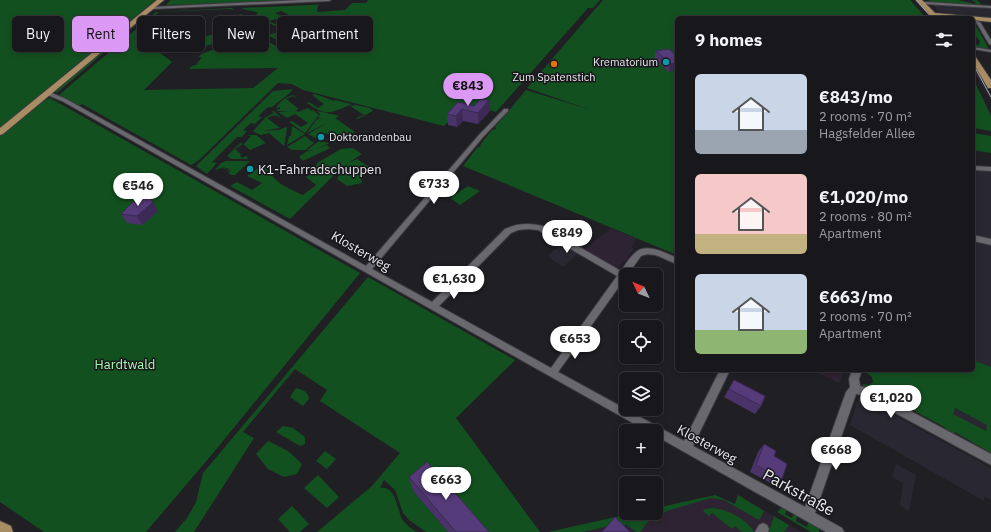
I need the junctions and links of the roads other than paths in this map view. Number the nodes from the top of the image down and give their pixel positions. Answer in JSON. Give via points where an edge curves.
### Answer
{"nodes":[{"id":1,"x":329,"y":0,"type":"edge"},
{"id":2,"x":919,"y":0,"type":"edge"},
{"id":3,"x":979,"y":0,"type":"edge"},
{"id":4,"x":160,"y":1,"type":"edge"},
{"id":5,"x":925,"y":1,"type":"edge"},
{"id":6,"x":170,"y":7,"type":"junction"},
{"id":7,"x":989,"y":7,"type":"edge"},
{"id":8,"x":152,"y":8,"type":"junction"},
{"id":9,"x":143,"y":14,"type":"junction"},
{"id":10,"x":938,"y":16,"type":"edge"},
{"id":11,"x":938,"y":16,"type":"edge"},
{"id":12,"x":975,"y":19,"type":"edge"},
{"id":13,"x":991,"y":20,"type":"edge"},
{"id":14,"x":976,"y":22,"type":"edge"},
{"id":15,"x":991,"y":23,"type":"edge"},
{"id":16,"x":991,"y":44,"type":"edge"},
{"id":17,"x":975,"y":48,"type":"edge"},
{"id":18,"x":991,"y":51,"type":"edge"},
{"id":19,"x":975,"y":60,"type":"edge"},
{"id":20,"x":991,"y":86,"type":"edge"},
{"id":21,"x":47,"y":93,"type":"junction"},
{"id":22,"x":506,"y":110,"type":"dead end"},
{"id":23,"x":0,"y":132,"type":"edge"},
{"id":24,"x":975,"y":168,"type":"edge"},
{"id":25,"x":991,"y":169,"type":"edge"},
{"id":26,"x":975,"y":238,"type":"edge"},
{"id":27,"x":991,"y":242,"type":"edge"},
{"id":28,"x":675,"y":260,"type":"edge"},
{"id":29,"x":627,"y":268,"type":"edge"},
{"id":30,"x":367,"y":270,"type":"junction"},
{"id":31,"x":619,"y":274,"type":"edge"},
{"id":32,"x":619,"y":279,"type":"edge"},
{"id":33,"x":433,"y":307,"type":"junction"},
{"id":34,"x":723,"y":372,"type":"edge"},
{"id":35,"x":856,"y":372,"type":"edge"},
{"id":36,"x":552,"y":373,"type":"junction"},
{"id":37,"x":855,"y":389,"type":"junction"},
{"id":38,"x":686,"y":448,"type":"junction"},
{"id":39,"x":991,"y":460,"type":"edge"},
{"id":40,"x":745,"y":481,"type":"joint"},
{"id":41,"x":808,"y":515,"type":"junction"},
{"id":42,"x":0,"y":529,"type":"edge"},
{"id":43,"x":5,"y":532,"type":"edge"},
{"id":44,"x":838,"y":532,"type":"edge"}],
"edges":[{"from":1,"to":6,"type":"street"},
{"from":2,"to":10,"type":"main road"},
{"from":3,"to":7,"type":"street"},
{"from":4,"to":6,"type":"street"},
{"from":4,"to":8,"type":"main road"},
{"from":5,"to":7,"type":"street"},
{"from":5,"to":11,"type":"main road"},
{"from":6,"to":8,"type":"street"},
{"from":6,"to":9,"type":"street"},
{"from":8,"to":9,"type":"main road"},
{"from":9,"to":21,"type":"main road"},
{"from":12,"to":13,"type":"main road"},
{"from":14,"to":15,"type":"main road"},
{"from":14,"to":16,"type":"street"},
{"from":17,"to":18,"type":"street"},
{"from":19,"to":20,"type":"main road"},
{"from":21,"to":23,"type":"main road"},
{"from":21,"to":30,"type":"street","name":"Klosterweg","via":[[64,100]]},
{"from":22,"to":30,"type":"street"},
{"from":24,"to":25,"type":"street"},
{"from":26,"to":27,"type":"street"},
{"from":28,"to":29,"type":"street","via":[[651,251],[642,252]]},
{"from":30,"to":33,"type":"street","name":"Klosterweg"},
{"from":31,"to":33,"type":"street","via":[[540,228],[521,226],[508,231]]},
{"from":32,"to":36,"type":"street"},
{"from":33,"to":36,"type":"street","name":"Klosterweg"},
{"from":34,"to":38,"type":"street"},
{"from":35,"to":37,"type":"street"},
{"from":36,"to":38,"type":"street","name":"Klosterweg"},
{"from":37,"to":39,"type":"street","via":[[864,391]]},
{"from":37,"to":41,"type":"street","via":[[851,392]]},
{"from":38,"to":40,"type":"street","name":"Klosterweg"},
{"from":40,"to":41,"type":"street","name":"Parkstraße"},
{"from":41,"to":44,"type":"street","name":"Parkstraße"},
{"from":42,"to":43,"type":"main road"}]}
